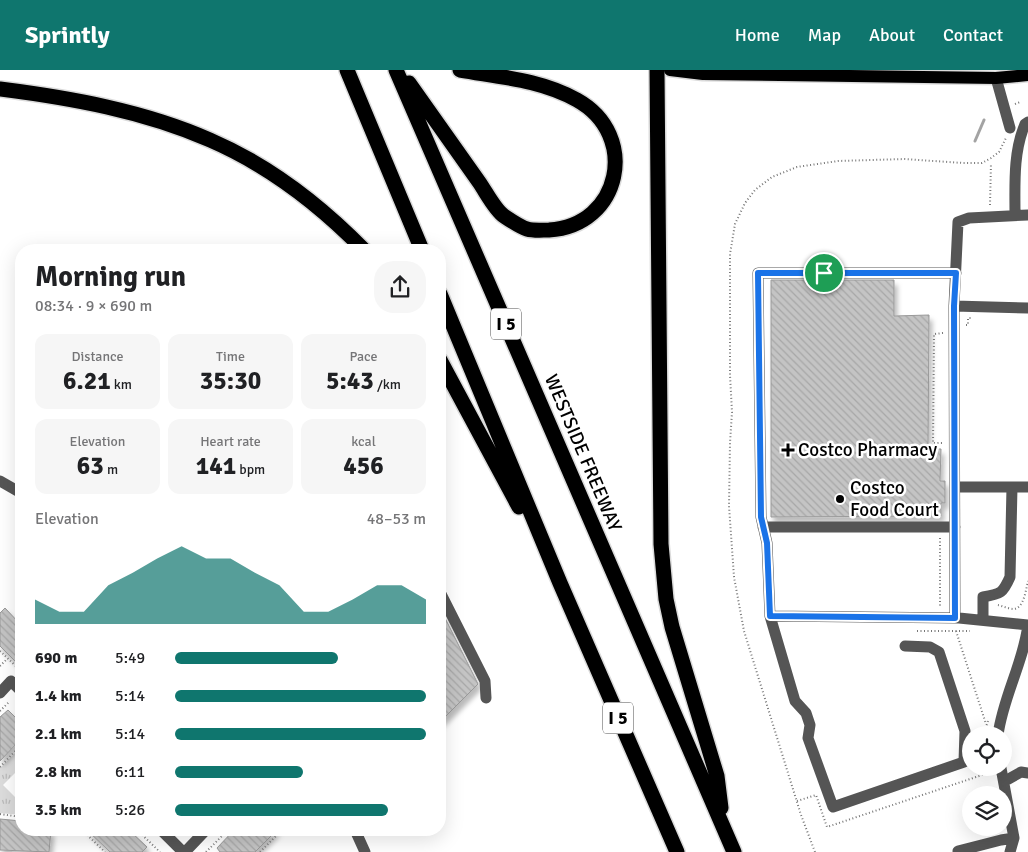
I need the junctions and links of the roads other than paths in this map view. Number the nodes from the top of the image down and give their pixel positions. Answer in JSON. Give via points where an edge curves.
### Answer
{"nodes":[{"id":1,"x":347,"y":70,"type":"edge"},
{"id":2,"x":398,"y":70,"type":"edge"},
{"id":3,"x":460,"y":70,"type":"edge"},
{"id":4,"x":657,"y":70,"type":"edge"},
{"id":5,"x":670,"y":70,"type":"edge"},
{"id":6,"x":1028,"y":75,"type":"edge"},
{"id":7,"x":996,"y":78,"type":"junction"},
{"id":8,"x":0,"y":89,"type":"edge"},
{"id":9,"x":1028,"y":122,"type":"edge"},
{"id":10,"x":1010,"y":128,"type":"road end"},
{"id":11,"x":1015,"y":215,"type":"junction"},
{"id":12,"x":1028,"y":215,"type":"edge"},
{"id":13,"x":358,"y":244,"type":"edge"},
{"id":14,"x":420,"y":244,"type":"edge"},
{"id":15,"x":956,"y":273,"type":"junction"},
{"id":16,"x":954,"y":306,"type":"junction"},
{"id":17,"x":446,"y":308,"type":"edge"},
{"id":18,"x":1028,"y":308,"type":"edge"},
{"id":19,"x":446,"y":371,"type":"edge"},
{"id":20,"x":0,"y":481,"type":"edge"},
{"id":21,"x":955,"y":487,"type":"junction"},
{"id":22,"x":1012,"y":487,"type":"junction"},
{"id":23,"x":1028,"y":487,"type":"edge"},
{"id":24,"x":15,"y":489,"type":"edge"},
{"id":25,"x":763,"y":527,"type":"junction"},
{"id":26,"x":955,"y":527,"type":"junction"},
{"id":27,"x":560,"y":583,"type":"junction"},
{"id":28,"x":446,"y":604,"type":"edge"},
{"id":29,"x":770,"y":616,"type":"junction"},
{"id":30,"x":955,"y":618,"type":"junction"},
{"id":31,"x":983,"y":620,"type":"junction"},
{"id":32,"x":1028,"y":625,"type":"edge"},
{"id":33,"x":905,"y":646,"type":"dead end"},
{"id":34,"x":15,"y":686,"type":"edge"},
{"id":35,"x":0,"y":693,"type":"edge"},
{"id":36,"x":486,"y":698,"type":"dead end"},
{"id":37,"x":964,"y":726,"type":"edge"},
{"id":38,"x":999,"y":726,"type":"edge"},
{"id":39,"x":962,"y":763,"type":"edge"},
{"id":40,"x":1028,"y":773,"type":"edge"},
{"id":41,"x":1001,"y":776,"type":"edge"},
{"id":42,"x":1005,"y":781,"type":"junction"},
{"id":43,"x":723,"y":824,"type":"junction"},
{"id":44,"x":167,"y":836,"type":"edge"},
{"id":45,"x":200,"y":836,"type":"edge"},
{"id":46,"x":358,"y":836,"type":"edge"},
{"id":47,"x":1014,"y":838,"type":"junction"},
{"id":48,"x":184,"y":852,"type":"edge"},
{"id":49,"x":365,"y":852,"type":"edge"},
{"id":50,"x":677,"y":852,"type":"edge"},
{"id":51,"x":734,"y":852,"type":"edge"},
{"id":52,"x":958,"y":852,"type":"edge"},
{"id":53,"x":1010,"y":852,"type":"edge"}],
"edges":[{"from":1,"to":14,"type":"highway"},
{"from":2,"to":3,"type":"highway","via":[[502,215],[527,229],[539,230],[560,229],[592,213],[608,193],[616,174],[614,142],[600,118],[579,100],[558,90]]},
{"from":2,"to":43,"type":"highway","name":"WESTSIDE FREEWAY","number":"I 5"},
{"from":4,"to":43,"type":"highway","via":[[663,579],[672,627],[717,776]]},
{"from":5,"to":7,"type":"main road","via":[[703,74]]},
{"from":6,"to":7,"type":"main road"},
{"from":7,"to":10,"type":"street"},
{"from":8,"to":13,"type":"highway","via":[[122,110],[211,140],[276,176],[321,210]]},
{"from":9,"to":11,"type":"street","via":[[1019,137],[1015,164]]},
{"from":11,"to":12,"type":"street"},
{"from":11,"to":15,"type":"street","via":[[969,218],[958,222]]},
{"from":15,"to":16,"type":"street"},
{"from":15,"to":25,"type":"street","via":[[758,273]]},
{"from":16,"to":18,"type":"street"},
{"from":16,"to":21,"type":"street"},
{"from":17,"to":27,"type":"highway","number":"I 5"},
{"from":19,"to":27,"type":"highway"},
{"from":20,"to":24,"type":"street"},
{"from":21,"to":22,"type":"street"},
{"from":21,"to":26,"type":"street"},
{"from":22,"to":23,"type":"street"},
{"from":22,"to":31,"type":"street","via":[[1010,576],[1004,590],[983,598]]},
{"from":25,"to":26,"type":"street"},
{"from":25,"to":29,"type":"street","via":[[767,543]]},
{"from":26,"to":30,"type":"street"},
{"from":27,"to":50,"type":"highway","number":"I 5"},
{"from":28,"to":36,"type":"street","via":[[484,682]]},
{"from":29,"to":30,"type":"street"},
{"from":29,"to":39,"type":"street","via":[[795,701],[806,713],[810,725],[808,738],[833,807]]},
{"from":30,"to":31,"type":"street"},
{"from":31,"to":32,"type":"street"},
{"from":32,"to":38,"type":"street","via":[[1026,644]]},
{"from":33,"to":37,"type":"street","via":[[930,647],[939,652]]},
{"from":34,"to":35,"type":"street","via":[[11,682]]},
{"from":40,"to":42,"type":"street","via":[[1021,772]]},
{"from":41,"to":42,"type":"street"},
{"from":42,"to":47,"type":"street"},
{"from":43,"to":51,"type":"highway","name":"WESTSIDE FREEWAY","number":"I 5"},
{"from":44,"to":48,"type":"street"},
{"from":45,"to":48,"type":"street"},
{"from":46,"to":49,"type":"street"},
{"from":47,"to":52,"type":"street"},
{"from":47,"to":53,"type":"street"}]}
